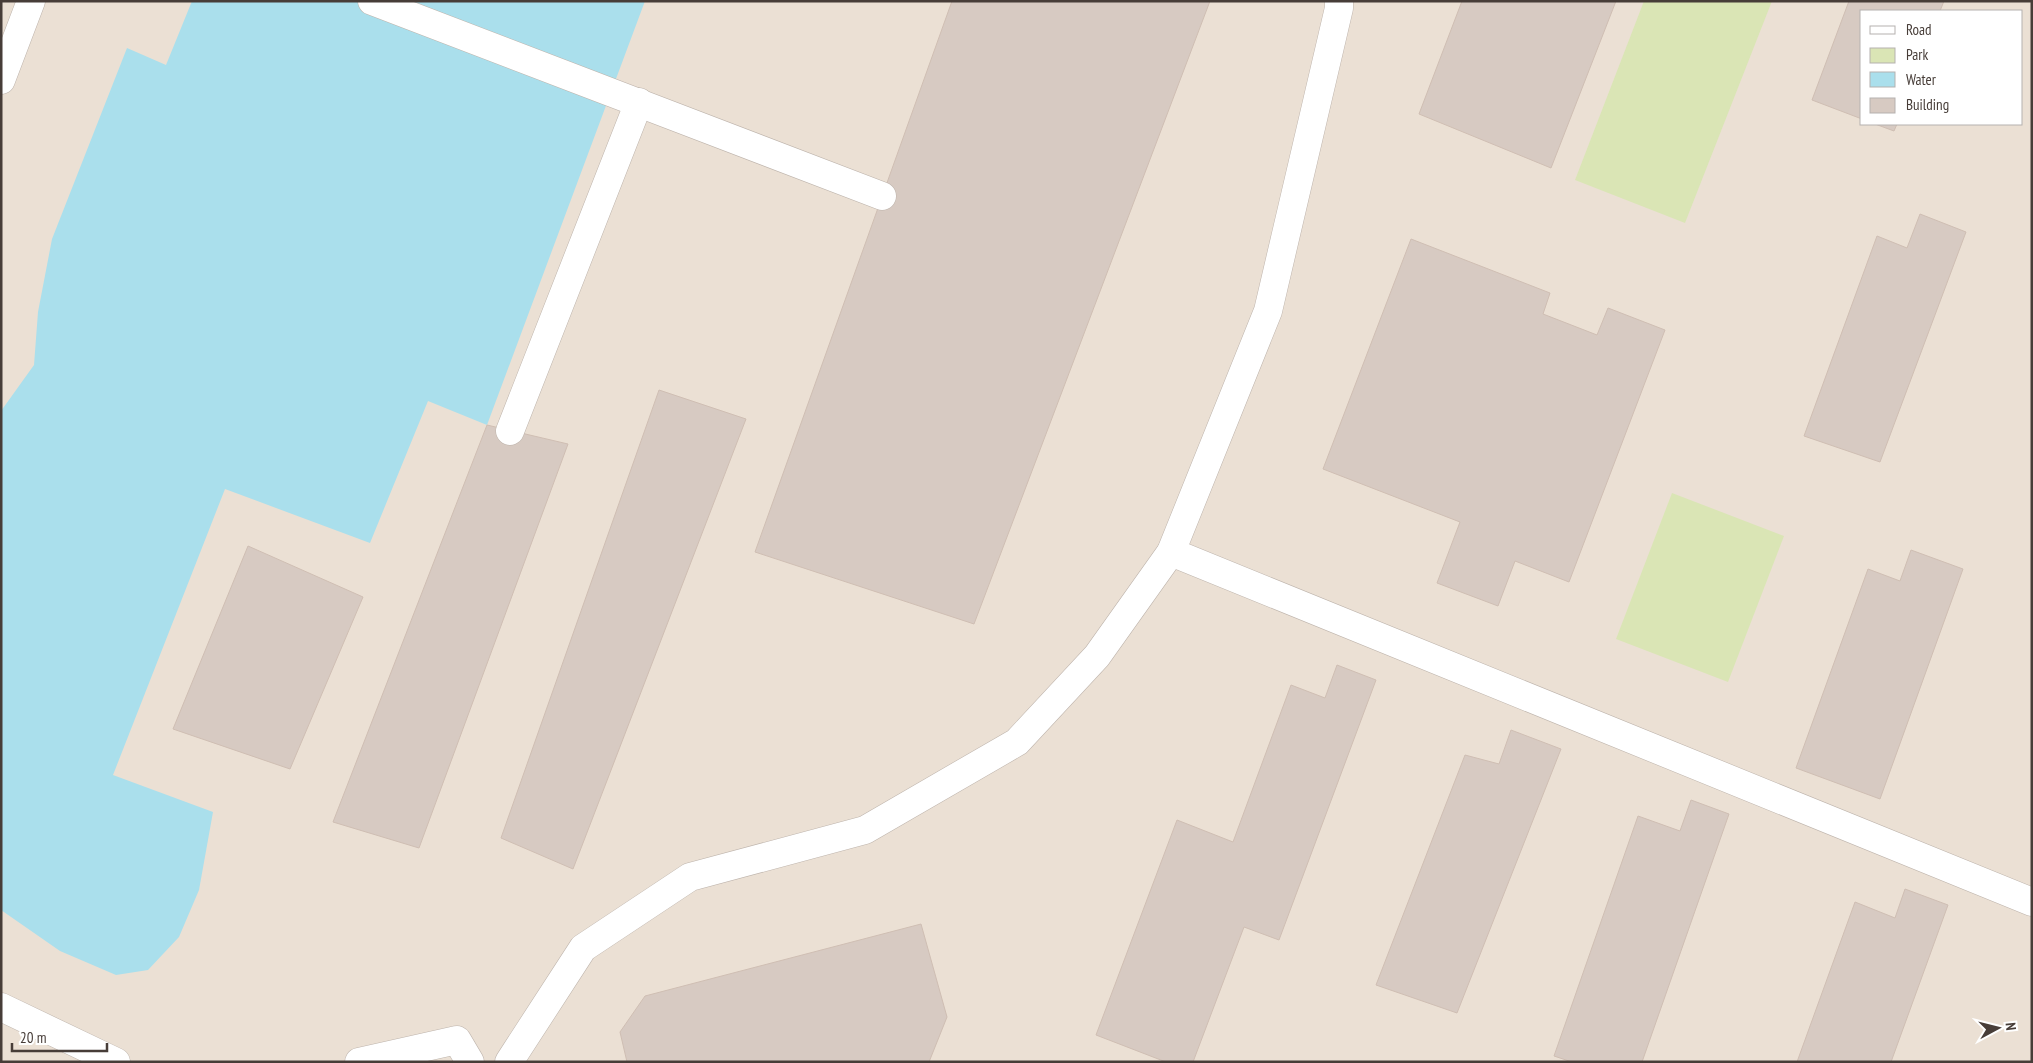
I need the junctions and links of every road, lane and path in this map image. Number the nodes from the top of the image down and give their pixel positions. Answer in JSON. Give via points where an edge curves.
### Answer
{"nodes":[{"id":1,"x":31,"y":1,"type":"edge"},
{"id":2,"x":372,"y":1,"type":"edge"},
{"id":3,"x":1339,"y":1,"type":"edge"},
{"id":4,"x":1,"y":80,"type":"edge"},
{"id":5,"x":639,"y":102,"type":"junction"},
{"id":6,"x":882,"y":196,"type":"dead end"},
{"id":7,"x":510,"y":430,"type":"dead end"},
{"id":8,"x":1171,"y":552,"type":"junction"},
{"id":9,"x":2032,"y":902,"type":"edge"},
{"id":10,"x":1,"y":1007,"type":"edge"},
{"id":11,"x":116,"y":1062,"type":"edge"},
{"id":12,"x":359,"y":1062,"type":"edge"},
{"id":13,"x":470,"y":1062,"type":"edge"},
{"id":14,"x":509,"y":1062,"type":"edge"}],
"edges":[{"from":1,"to":4,"type":"street"},
{"from":2,"to":5,"type":"street"},
{"from":3,"to":8,"type":"street","via":[[1268,311]]},
{"from":5,"to":6,"type":"street"},
{"from":5,"to":7,"type":"street"},
{"from":8,"to":9,"type":"street"},
{"from":8,"to":14,"type":"street","via":[[1097,656],[1017,742],[865,830],[690,877],[583,948]]},
{"from":10,"to":11,"type":"street"},
{"from":12,"to":13,"type":"street","via":[[457,1040]]}]}
